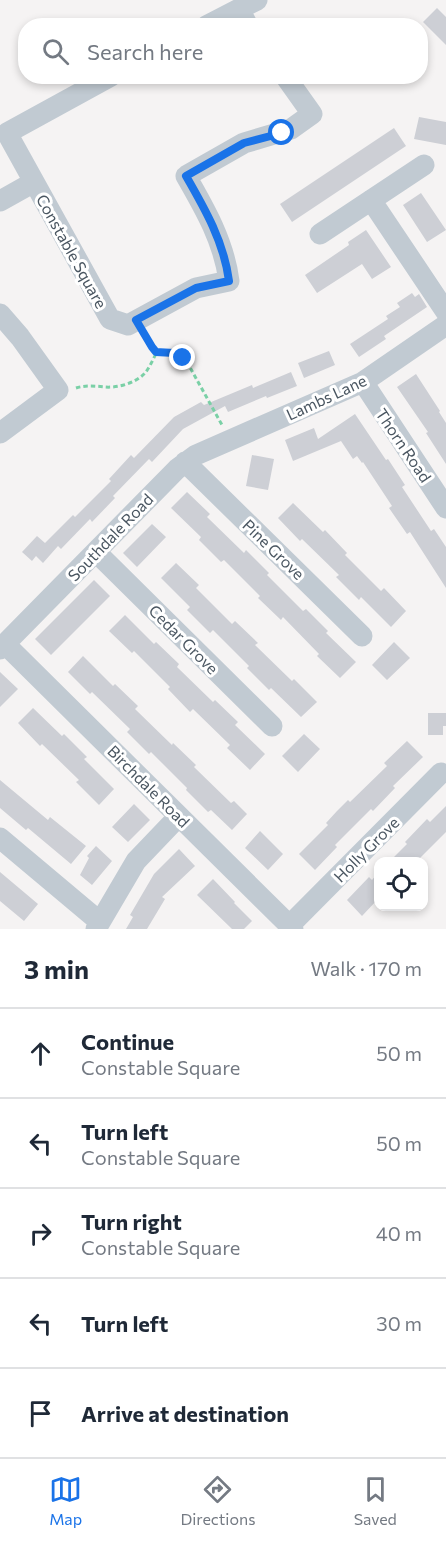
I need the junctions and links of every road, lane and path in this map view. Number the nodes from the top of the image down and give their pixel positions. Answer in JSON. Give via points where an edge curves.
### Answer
{"nodes":[{"id":1,"x":248,"y":11,"type":"edge"},
{"id":2,"x":228,"y":18,"type":"edge"},
{"id":3,"x":96,"y":84,"type":"edge"},
{"id":4,"x":291,"y":84,"type":"edge"},
{"id":5,"x":424,"y":165,"type":"dead end"},
{"id":6,"x":34,"y":182,"type":"junction"},
{"id":7,"x":371,"y":200,"type":"junction"},
{"id":8,"x":0,"y":201,"type":"edge"},
{"id":9,"x":320,"y":234,"type":"dead end"},
{"id":10,"x":446,"y":312,"type":"edge"},
{"id":11,"x":0,"y":314,"type":"edge"},
{"id":12,"x":136,"y":320,"type":"junction"},
{"id":13,"x":446,"y":325,"type":"edge"},
{"id":14,"x":156,"y":352,"type":"junction"},
{"id":15,"x":363,"y":382,"type":"junction"},
{"id":16,"x":58,"y":390,"type":"junction"},
{"id":17,"x":0,"y":433,"type":"edge"},
{"id":18,"x":231,"y":440,"type":"junction"},
{"id":19,"x":185,"y":462,"type":"junction"},
{"id":20,"x":446,"y":508,"type":"edge"},
{"id":21,"x":96,"y":552,"type":"junction"},
{"id":22,"x":362,"y":636,"type":"dead end"},
{"id":23,"x":3,"y":646,"type":"edge"},
{"id":24,"x":272,"y":726,"type":"dead end"},
{"id":25,"x":441,"y":771,"type":"edge"},
{"id":26,"x":179,"y":816,"type":"junction"},
{"id":27,"x":0,"y":838,"type":"edge"},
{"id":28,"x":98,"y":925,"type":"edge"},
{"id":29,"x":291,"y":927,"type":"edge"}],
"edges":[{"from":1,"to":2,"type":"street"},
{"from":3,"to":6,"type":"street","name":"Constable Square","via":[[7,133]]},
{"from":4,"to":12,"type":"street","via":[[312,114],[291,129],[244,143],[186,176],[220,241],[229,281],[196,288]]},
{"from":5,"to":7,"type":"street"},
{"from":6,"to":8,"type":"street","name":"Constable Square"},
{"from":6,"to":12,"type":"street","name":"Constable Square","via":[[110,319],[128,325]]},
{"from":7,"to":9,"type":"street"},
{"from":7,"to":10,"type":"street"},
{"from":11,"to":16,"type":"street"},
{"from":12,"to":14,"type":"path"},
{"from":13,"to":15,"type":"street","name":"Lambs Lane"},
{"from":14,"to":16,"type":"path","via":[[145,374],[130,382],[110,387],[82,386],[68,393]]},
{"from":14,"to":18,"type":"path","via":[[174,353],[187,362]]},
{"from":15,"to":18,"type":"street","name":"Lambs Lane"},
{"from":15,"to":20,"type":"street","name":"Thorn Road"},
{"from":16,"to":17,"type":"street"},
{"from":18,"to":19,"type":"street","name":"Southdale Road"},
{"from":19,"to":21,"type":"street","name":"Southdale Road"},
{"from":19,"to":22,"type":"street","name":"Pine Grove"},
{"from":21,"to":23,"type":"street","name":"Southdale Road"},
{"from":21,"to":24,"type":"street","name":"Cedar Grove"},
{"from":23,"to":26,"type":"street","name":"Birchdale Road"},
{"from":25,"to":29,"type":"street","name":"Holly Grove"},
{"from":26,"to":28,"type":"street","via":[[136,861]]},
{"from":26,"to":29,"type":"street","name":"Birchdale Road"},
{"from":27,"to":28,"type":"street"}]}
